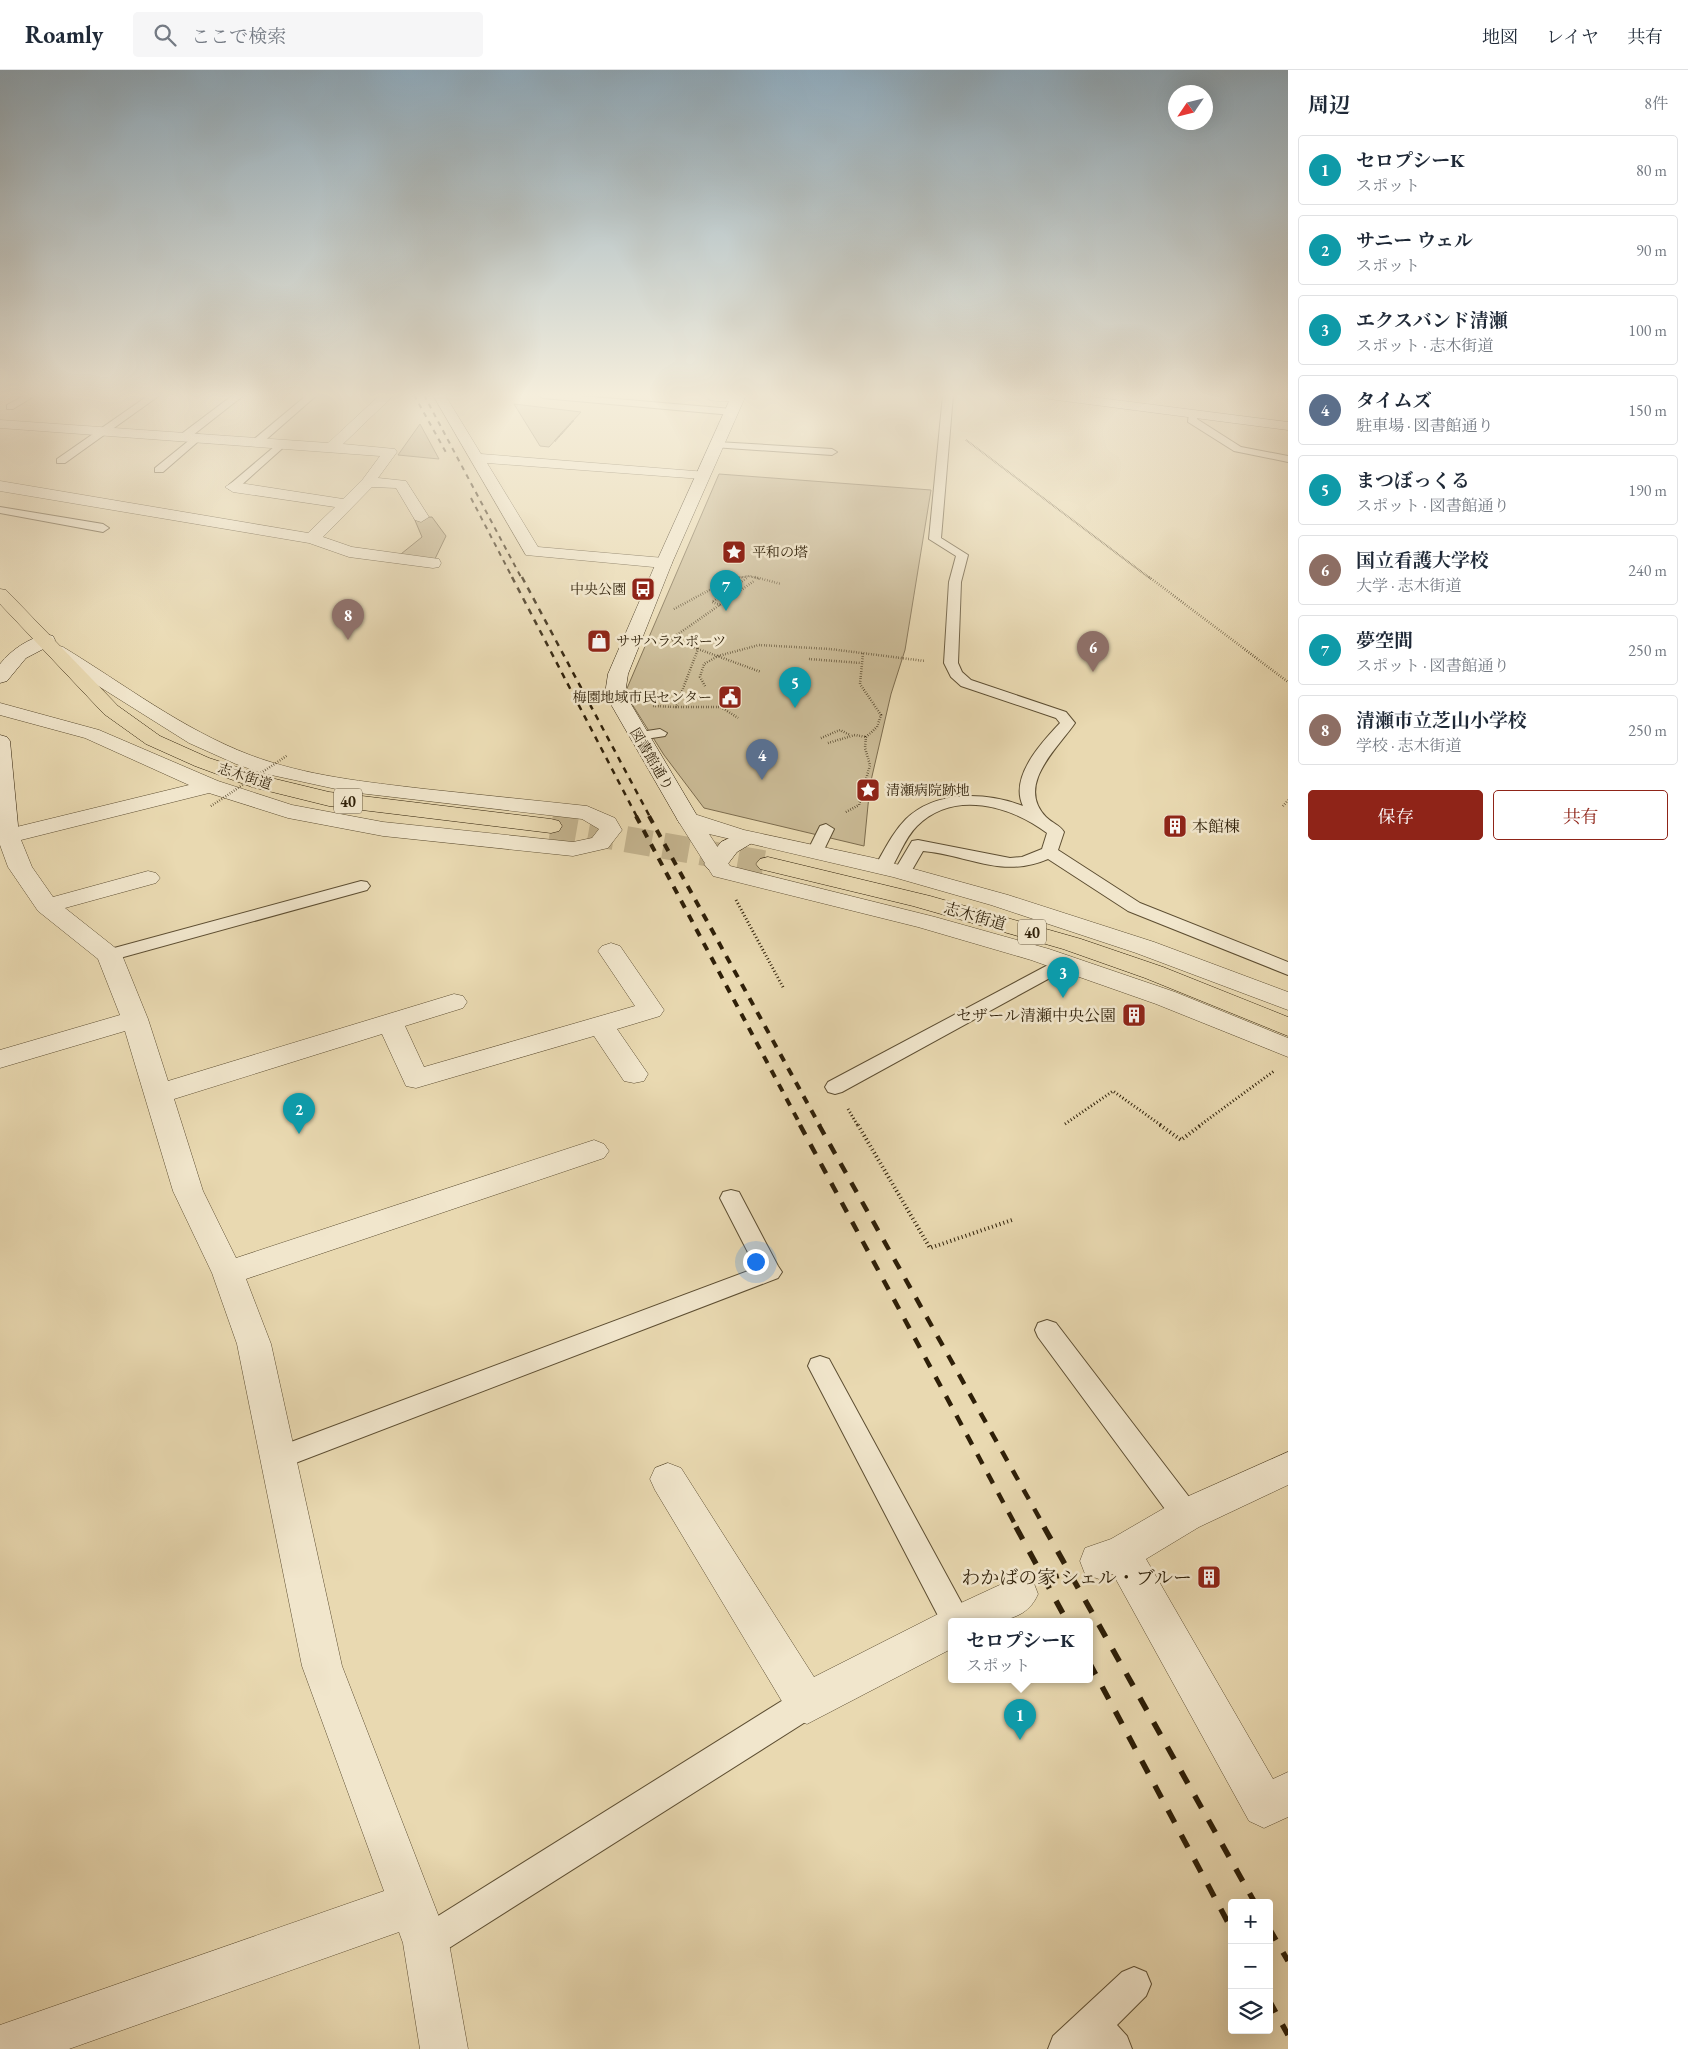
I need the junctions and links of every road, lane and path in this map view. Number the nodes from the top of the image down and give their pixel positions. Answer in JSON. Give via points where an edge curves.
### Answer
{"nodes":[{"id":1,"x":8,"y":487,"type":"edge"},
{"id":2,"x":235,"y":487,"type":"edge"},
{"id":3,"x":363,"y":487,"type":"edge"},
{"id":4,"x":403,"y":487,"type":"edge"},
{"id":5,"x":495,"y":487,"type":"edge"},
{"id":6,"x":697,"y":487,"type":"edge"},
{"id":7,"x":940,"y":487,"type":"edge"},
{"id":8,"x":1029,"y":487,"type":"edge"},
{"id":9,"x":346,"y":504,"type":"junction"},
{"id":10,"x":0,"y":510,"type":"edge"},
{"id":11,"x":421,"y":517,"type":"dead end"},
{"id":12,"x":103,"y":528,"type":"dead end"},
{"id":13,"x":312,"y":539,"type":"junction"},
{"id":14,"x":434,"y":563,"type":"dead end"},
{"id":15,"x":664,"y":564,"type":"junction"},
{"id":16,"x":749,"y":576,"type":"junction"},
{"id":17,"x":754,"y":581,"type":"dead end"},
{"id":18,"x":781,"y":584,"type":"dead end"},
{"id":19,"x":0,"y":594,"type":"edge"},
{"id":20,"x":720,"y":604,"type":"junction"},
{"id":21,"x":671,"y":610,"type":"dead end"},
{"id":22,"x":664,"y":628,"type":"dead end"},
{"id":23,"x":671,"y":639,"type":"junction"},
{"id":24,"x":51,"y":645,"type":"junction"},
{"id":25,"x":698,"y":649,"type":"junction"},
{"id":26,"x":864,"y":653,"type":"junction"},
{"id":27,"x":718,"y":656,"type":"junction"},
{"id":28,"x":809,"y":659,"type":"dead end"},
{"id":29,"x":861,"y":663,"type":"junction"},
{"id":30,"x":951,"y":664,"type":"junction"},
{"id":31,"x":761,"y":672,"type":"dead end"},
{"id":32,"x":0,"y":677,"type":"edge"},
{"id":33,"x":1288,"y":682,"type":"edge"},
{"id":34,"x":705,"y":686,"type":"dead end"},
{"id":35,"x":650,"y":705,"type":"dead end"},
{"id":36,"x":676,"y":707,"type":"junction"},
{"id":37,"x":0,"y":709,"type":"edge"},
{"id":38,"x":738,"y":718,"type":"dead end"},
{"id":39,"x":660,"y":733,"type":"dead end"},
{"id":40,"x":639,"y":736,"type":"junction"},
{"id":41,"x":851,"y":736,"type":"junction"},
{"id":42,"x":866,"y":737,"type":"junction"},
{"id":43,"x":821,"y":738,"type":"dead end"},
{"id":44,"x":153,"y":740,"type":"junction"},
{"id":45,"x":0,"y":741,"type":"edge"},
{"id":46,"x":828,"y":743,"type":"dead end"},
{"id":47,"x":288,"y":755,"type":"dead end"},
{"id":48,"x":211,"y":796,"type":"junction"},
{"id":49,"x":1288,"y":800,"type":"edge"},
{"id":50,"x":1283,"y":806,"type":"dead end"},
{"id":51,"x":846,"y":812,"type":"dead end"},
{"id":52,"x":1039,"y":818,"type":"junction"},
{"id":53,"x":688,"y":819,"type":"junction"},
{"id":54,"x":551,"y":826,"type":"tunnel mouth"},
{"id":55,"x":826,"y":829,"type":"dead end"},
{"id":56,"x":4,"y":837,"type":"edge"},
{"id":57,"x":744,"y":838,"type":"junction"},
{"id":58,"x":815,"y":852,"type":"junction"},
{"id":59,"x":1049,"y":852,"type":"junction"},
{"id":60,"x":768,"y":864,"type":"tunnel mouth"},
{"id":61,"x":719,"y":868,"type":"junction"},
{"id":62,"x":892,"y":870,"type":"junction"},
{"id":63,"x":148,"y":878,"type":"dead end"},
{"id":64,"x":361,"y":886,"type":"dead end"},
{"id":65,"x":47,"y":906,"type":"junction"},
{"id":66,"x":611,"y":951,"type":"dead end"},
{"id":67,"x":109,"y":955,"type":"junction"},
{"id":68,"x":1063,"y":963,"type":"junction"},
{"id":69,"x":1288,"y":969,"type":"edge"},
{"id":70,"x":784,"y":989,"type":"dead end"},
{"id":71,"x":454,"y":1002,"type":"dead end"},
{"id":72,"x":1288,"y":1002,"type":"edge"},
{"id":73,"x":135,"y":1019,"type":"junction"},
{"id":74,"x":390,"y":1022,"type":"junction"},
{"id":75,"x":601,"y":1025,"type":"junction"},
{"id":76,"x":1288,"y":1027,"type":"edge"},
{"id":77,"x":1284,"y":1056,"type":"edge"},
{"id":78,"x":0,"y":1060,"type":"edge"},
{"id":79,"x":634,"y":1074,"type":"dead end"},
{"id":80,"x":835,"y":1087,"type":"joint"},
{"id":81,"x":159,"y":1094,"type":"junction"},
{"id":82,"x":1065,"y":1124,"type":"dead end"},
{"id":83,"x":594,"y":1151,"type":"dead end"},
{"id":84,"x":731,"y":1198,"type":"dead end"},
{"id":85,"x":1012,"y":1220,"type":"dead end"},
{"id":86,"x":228,"y":1273,"type":"junction"},
{"id":87,"x":1047,"y":1330,"type":"dead end"},
{"id":88,"x":820,"y":1366,"type":"dead end"},
{"id":89,"x":276,"y":1459,"type":"junction"},
{"id":90,"x":1288,"y":1468,"type":"edge"},
{"id":91,"x":668,"y":1479,"type":"dead end"},
{"id":92,"x":1186,"y":1515,"type":"junction"},
{"id":93,"x":1110,"y":1557,"type":"junction"},
{"id":94,"x":1019,"y":1594,"type":"joint"},
{"id":95,"x":954,"y":1618,"type":"edge"},
{"id":96,"x":970,"y":1618,"type":"edge"},
{"id":97,"x":948,"y":1630,"type":"edge"},
{"id":98,"x":807,"y":1703,"type":"junction"},
{"id":99,"x":1288,"y":1794,"type":"edge"},
{"id":100,"x":419,"y":1923,"type":"junction"},
{"id":101,"x":1134,"y":1984,"type":"dead end"},
{"id":102,"x":1104,"y":2036,"type":"edge"},
{"id":103,"x":0,"y":2049,"type":"edge"},
{"id":104,"x":444,"y":2049,"type":"edge"},
{"id":105,"x":1066,"y":2049,"type":"edge"}],
"edges":[{"from":1,"to":13,"type":"street"},
{"from":2,"to":9,"type":"street"},
{"from":3,"to":9,"type":"street"},
{"from":4,"to":11,"type":"street"},
{"from":5,"to":15,"type":"street","via":[[532,551]]},
{"from":6,"to":15,"type":"street","name":"図書館通り"},
{"from":7,"to":30,"type":"lane","via":[[935,539],[962,555],[955,582]]},
{"from":8,"to":33,"type":"path"},
{"from":9,"to":13,"type":"street"},
{"from":10,"to":12,"type":"lane"},
{"from":13,"to":14,"type":"street","via":[[349,552]]},
{"from":15,"to":40,"type":"street","name":"図書館通り","via":[[618,674],[615,694]]},
{"from":16,"to":18,"type":"path"},
{"from":16,"to":20,"type":"path","via":[[712,602]]},
{"from":16,"to":21,"type":"path","via":[[730,579]]},
{"from":17,"to":20,"type":"path"},
{"from":19,"to":24,"type":"main road","name":"志木街道","number":"40"},
{"from":20,"to":23,"type":"path"},
{"from":22,"to":23,"type":"path","via":[[662,634]]},
{"from":23,"to":25,"type":"path"},
{"from":24,"to":32,"type":"street","via":[[28,648],[13,658]]},
{"from":24,"to":44,"type":"main road","name":"志木街道","number":"40","via":[[111,710]]},
{"from":24,"to":48,"type":"street","via":[[162,721],[219,749],[290,775],[348,787],[587,813],[607,823],[611,830],[600,843],[572,849],[545,847],[374,827]]},
{"from":25,"to":27,"type":"path"},
{"from":25,"to":36,"type":"path"},
{"from":26,"to":27,"type":"path","via":[[759,645]]},
{"from":26,"to":29,"type":"path"},
{"from":26,"to":30,"type":"path"},
{"from":27,"to":31,"type":"path"},
{"from":27,"to":34,"type":"path","via":[[704,664],[700,677]]},
{"from":28,"to":29,"type":"path"},
{"from":29,"to":42,"type":"path","via":[[857,676],[862,690],[881,715],[877,727]]},
{"from":30,"to":52,"type":"lane","via":[[966,683],[1062,715],[1068,724],[1048,744],[1030,779],[1028,800]]},
{"from":35,"to":36,"type":"path"},
{"from":36,"to":38,"type":"path","via":[[720,707]]},
{"from":37,"to":44,"type":"street","via":[[99,723]]},
{"from":37,"to":48,"type":"street","via":[[92,734]]},
{"from":39,"to":40,"type":"lane"},
{"from":40,"to":53,"type":"street","name":"図書館通り"},
{"from":41,"to":42,"type":"path"},
{"from":41,"to":43,"type":"path","via":[[840,730]]},
{"from":41,"to":46,"type":"path"},
{"from":42,"to":51,"type":"path","via":[[865,748],[870,765],[864,790],[859,805]]},
{"from":44,"to":54,"type":"main road","name":"志木街道","number":"40","via":[[202,762],[260,782],[329,799]]},
{"from":45,"to":56,"type":"street"},
{"from":47,"to":48,"type":"path","bridge":true},
{"from":48,"to":56,"type":"street"},
{"from":49,"to":50,"type":"path"},
{"from":52,"to":59,"type":"lane","via":[[1056,832]]},
{"from":52,"to":62,"type":"lane","via":[[1005,804],[975,799],[943,804],[916,818],[903,834]]},
{"from":53,"to":57,"type":"street"},
{"from":53,"to":61,"type":"street","name":"図書館通り"},
{"from":55,"to":58,"type":"lane"},
{"from":56,"to":65,"type":"street"},
{"from":57,"to":58,"type":"street"},
{"from":57,"to":61,"type":"street","via":[[729,847]]},
{"from":58,"to":62,"type":"street"},
{"from":59,"to":62,"type":"lane","via":[[1024,862],[994,862],[936,846],[918,845]]},
{"from":59,"to":69,"type":"lane","via":[[1134,907]]},
{"from":60,"to":76,"type":"main road","name":"志木街道","number":"40","via":[[869,886],[1074,945]]},
{"from":61,"to":68,"type":"street","via":[[956,930]]},
{"from":61,"to":70,"type":"path"},
{"from":62,"to":72,"type":"street","via":[[1102,932],[1203,967]]},
{"from":63,"to":65,"type":"street"},
{"from":64,"to":67,"type":"lane"},
{"from":65,"to":67,"type":"street"},
{"from":66,"to":75,"type":"street","via":[[651,1010]]},
{"from":67,"to":73,"type":"street"},
{"from":68,"to":77,"type":"street"},
{"from":68,"to":80,"type":"lane"},
{"from":71,"to":74,"type":"street"},
{"from":73,"to":78,"type":"street"},
{"from":73,"to":81,"type":"street"},
{"from":74,"to":75,"type":"street","via":[[416,1079]]},
{"from":74,"to":81,"type":"street"},
{"from":75,"to":79,"type":"street"},
{"from":77,"to":82,"type":"path","via":[[1181,1140],[1113,1092]]},
{"from":80,"to":85,"type":"path","via":[[930,1248]]},
{"from":81,"to":86,"type":"street","via":[[188,1191]]},
{"from":83,"to":86,"type":"street"},
{"from":84,"to":89,"type":"lane","via":[[770,1272]]},
{"from":86,"to":89,"type":"street","via":[[254,1344]]},
{"from":87,"to":92,"type":"lane"},
{"from":88,"to":95,"type":"lane"},
{"from":89,"to":100,"type":"street","via":[[322,1666]]},
{"from":90,"to":92,"type":"street"},
{"from":91,"to":98,"type":"street"},
{"from":92,"to":93,"type":"street"},
{"from":93,"to":94,"type":"path","via":[[1045,1580]]},
{"from":93,"to":99,"type":"street","via":[[1264,1806]]},
{"from":94,"to":96,"type":"street"},
{"from":97,"to":98,"type":"street"},
{"from":98,"to":100,"type":"lane"},
{"from":100,"to":103,"type":"street"},
{"from":100,"to":104,"type":"street"},
{"from":101,"to":102,"type":"lane"},
{"from":102,"to":105,"type":"lane"}]}
